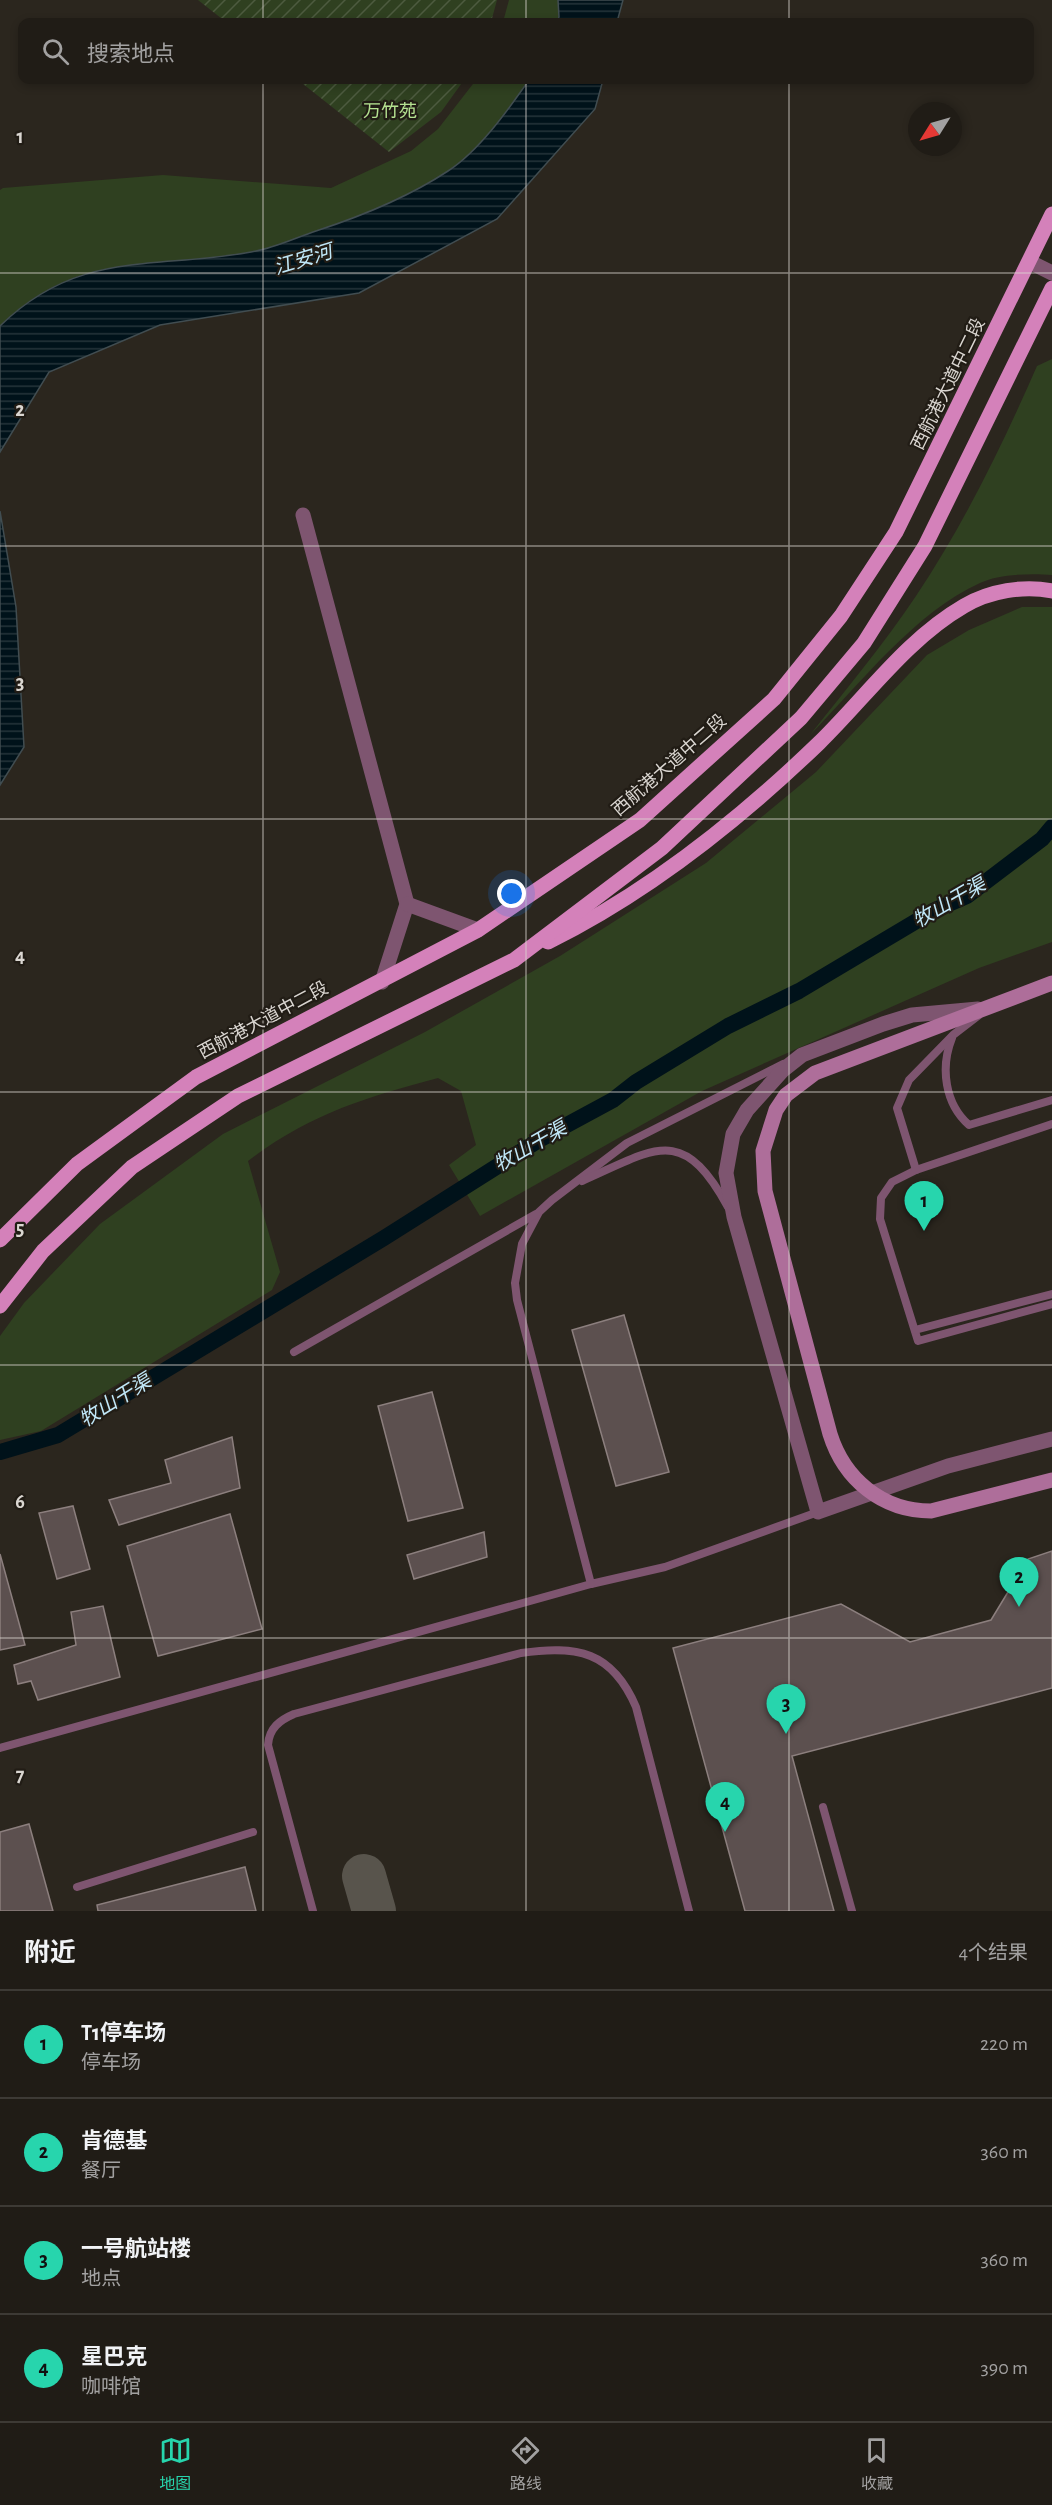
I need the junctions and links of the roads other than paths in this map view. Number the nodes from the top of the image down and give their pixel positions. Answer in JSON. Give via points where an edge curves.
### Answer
{"nodes":[{"id":1,"x":1052,"y":214,"type":"edge"},
{"id":2,"x":1030,"y":262,"type":"junction"},
{"id":3,"x":1052,"y":273,"type":"edge"},
{"id":4,"x":1052,"y":288,"type":"edge"},
{"id":5,"x":303,"y":515,"type":"dead end"},
{"id":6,"x":1052,"y":591,"type":"edge"},
{"id":7,"x":407,"y":904,"type":"junction"},
{"id":8,"x":478,"y":930,"type":"junction"},
{"id":9,"x":513,"y":960,"type":"junction"},
{"id":10,"x":1052,"y":975,"type":"edge"},
{"id":11,"x":382,"y":981,"type":"junction"},
{"id":12,"x":1052,"y":983,"type":"edge"},
{"id":13,"x":1011,"y":998,"type":"junction"},
{"id":14,"x":987,"y":1007,"type":"junction"},
{"id":15,"x":953,"y":1035,"type":"junction"},
{"id":16,"x":802,"y":1055,"type":"junction"},
{"id":17,"x":1052,"y":1100,"type":"edge"},
{"id":18,"x":1052,"y":1124,"type":"edge"},
{"id":19,"x":916,"y":1170,"type":"junction"},
{"id":20,"x":574,"y":1185,"type":"junction"},
{"id":21,"x":539,"y":1212,"type":"junction"},
{"id":22,"x":734,"y":1217,"type":"junction"},
{"id":23,"x":0,"y":1240,"type":"edge"},
{"id":24,"x":1052,"y":1294,"type":"edge"},
{"id":25,"x":1052,"y":1304,"type":"edge"},
{"id":26,"x":0,"y":1306,"type":"edge"},
{"id":27,"x":915,"y":1330,"type":"junction"},
{"id":28,"x":294,"y":1352,"type":"dead end"},
{"id":29,"x":1052,"y":1439,"type":"edge"},
{"id":30,"x":1052,"y":1480,"type":"edge"},
{"id":31,"x":818,"y":1512,"type":"junction"},
{"id":32,"x":591,"y":1584,"type":"junction"},
{"id":33,"x":0,"y":1748,"type":"edge"},
{"id":34,"x":823,"y":1807,"type":"dead end"},
{"id":35,"x":253,"y":1832,"type":"dead end"},
{"id":36,"x":77,"y":1887,"type":"dead end"},
{"id":37,"x":313,"y":1911,"type":"edge"},
{"id":38,"x":689,"y":1911,"type":"edge"},
{"id":39,"x":852,"y":1911,"type":"edge"}],
"edges":[{"from":1,"to":2,"type":"main road","name":"西航港大道中二段"},
{"from":2,"to":3,"type":"street"},
{"from":2,"to":8,"type":"main road","name":"西航港大道中二段","via":[[896,532],[841,616],[774,699],[640,820]]},
{"from":4,"to":9,"type":"main road","via":[[925,546],[864,643],[801,718],[662,848]]},
{"from":5,"to":7,"type":"street"},
{"from":6,"to":9,"type":"main road","via":[[1005,590],[965,605],[915,643],[818,744],[681,863],[591,921]]},
{"from":7,"to":8,"type":"street"},
{"from":7,"to":11,"type":"street"},
{"from":8,"to":11,"type":"main road","name":"西航港大道中二段"},
{"from":9,"to":26,"type":"main road","via":[[238,1096],[132,1167],[43,1251]]},
{"from":10,"to":13,"type":"main road"},
{"from":11,"to":23,"type":"main road","name":"西航港大道中二段","via":[[196,1077],[77,1164]]},
{"from":12,"to":13,"type":"main road"},
{"from":13,"to":14,"type":"main road"},
{"from":14,"to":15,"type":"lane"},
{"from":14,"to":16,"type":"street","via":[[912,1015]]},
{"from":14,"to":30,"type":"main road","via":[[815,1073],[780,1102],[768,1130],[762,1162],[771,1216],[841,1462],[866,1489],[889,1503],[921,1511],[940,1510]]},
{"from":15,"to":17,"type":"lane","via":[[945,1055],[951,1105],[969,1125]]},
{"from":15,"to":19,"type":"lane","via":[[909,1080],[897,1108]]},
{"from":16,"to":20,"type":"lane","via":[[627,1143]]},
{"from":16,"to":22,"type":"street","via":[[763,1090],[733,1134],[726,1173]]},
{"from":18,"to":19,"type":"lane"},
{"from":19,"to":27,"type":"lane","via":[[892,1182],[881,1198],[880,1219]]},
{"from":20,"to":21,"type":"lane"},
{"from":20,"to":22,"type":"lane","via":[[652,1151],[671,1150],[700,1164]]},
{"from":21,"to":28,"type":"lane"},
{"from":21,"to":32,"type":"lane","via":[[520,1254],[515,1283],[517,1300]]},
{"from":22,"to":31,"type":"street"},
{"from":24,"to":27,"type":"lane"},
{"from":25,"to":27,"type":"lane","via":[[918,1341]]},
{"from":29,"to":31,"type":"street","via":[[948,1467]]},
{"from":31,"to":32,"type":"lane","via":[[665,1567]]},
{"from":32,"to":33,"type":"lane"},
{"from":34,"to":39,"type":"lane"},
{"from":35,"to":36,"type":"lane"},
{"from":37,"to":38,"type":"lane","via":[[268,1744],[276,1724],[294,1714],[521,1653],[549,1649],[571,1651],[604,1662],[627,1687],[636,1707]]}]}
